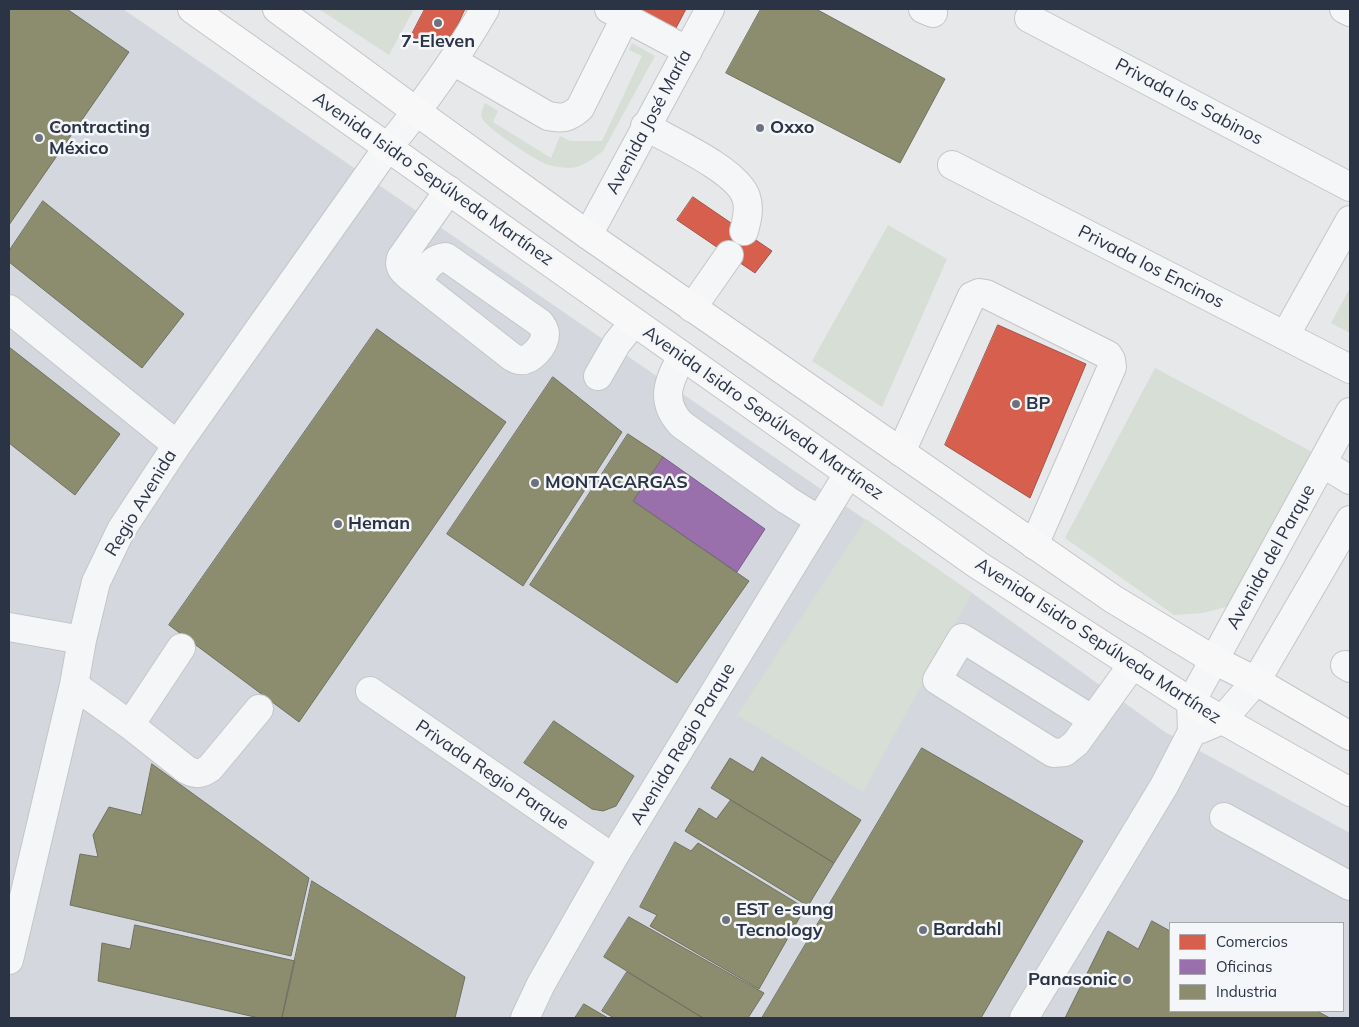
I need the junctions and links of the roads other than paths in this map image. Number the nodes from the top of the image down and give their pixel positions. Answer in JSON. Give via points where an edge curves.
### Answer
{"nodes":[{"id":1,"x":192,"y":9,"type":"edge"},
{"id":2,"x":277,"y":9,"type":"edge"},
{"id":3,"x":485,"y":9,"type":"edge"},
{"id":4,"x":710,"y":9,"type":"edge"},
{"id":5,"x":1344,"y":9,"type":"edge"},
{"id":6,"x":1350,"y":12,"type":"edge"},
{"id":7,"x":617,"y":13,"type":"edge"},
{"id":8,"x":1029,"y":18,"type":"dead end"},
{"id":9,"x":688,"y":51,"type":"junction"},
{"id":10,"x":453,"y":61,"type":"junction"},
{"id":11,"x":417,"y":112,"type":"junction"},
{"id":12,"x":646,"y":126,"type":"junction"},
{"id":13,"x":388,"y":147,"type":"junction"},
{"id":14,"x":952,"y":165,"type":"dead end"},
{"id":15,"x":1350,"y":187,"type":"edge"},
{"id":16,"x":449,"y":190,"type":"junction"},
{"id":17,"x":1350,"y":220,"type":"edge"},
{"id":18,"x":744,"y":231,"type":"dead end"},
{"id":19,"x":588,"y":234,"type":"junction"},
{"id":20,"x":729,"y":255,"type":"dead end"},
{"id":21,"x":417,"y":282,"type":"dead end"},
{"id":22,"x":692,"y":308,"type":"junction"},
{"id":23,"x":9,"y":309,"type":"edge"},
{"id":24,"x":634,"y":322,"type":"junction"},
{"id":25,"x":1285,"y":336,"type":"junction"},
{"id":26,"x":682,"y":356,"type":"junction"},
{"id":27,"x":1350,"y":370,"type":"edge"},
{"id":28,"x":598,"y":376,"type":"dead end"},
{"id":29,"x":1350,"y":412,"type":"edge"},
{"id":30,"x":177,"y":445,"type":"junction"},
{"id":31,"x":901,"y":452,"type":"junction"},
{"id":32,"x":1322,"y":463,"type":"junction"},
{"id":33,"x":848,"y":474,"type":"junction"},
{"id":34,"x":1350,"y":480,"type":"edge"},
{"id":35,"x":819,"y":520,"type":"junction"},
{"id":36,"x":1350,"y":520,"type":"edge"},
{"id":37,"x":1034,"y":545,"type":"junction"},
{"id":38,"x":9,"y":627,"type":"edge"},
{"id":39,"x":82,"y":640,"type":"junction"},
{"id":40,"x":181,"y":648,"type":"dead end"},
{"id":41,"x":1214,"y":660,"type":"junction"},
{"id":42,"x":1133,"y":664,"type":"junction"},
{"id":43,"x":1256,"y":681,"type":"junction"},
{"id":44,"x":74,"y":684,"type":"junction"},
{"id":45,"x":370,"y":691,"type":"dead end"},
{"id":46,"x":1191,"y":702,"type":"junction"},
{"id":47,"x":259,"y":709,"type":"dead end"},
{"id":48,"x":1093,"y":720,"type":"junction"},
{"id":49,"x":1222,"y":720,"type":"junction"},
{"id":50,"x":130,"y":725,"type":"junction"},
{"id":51,"x":1192,"y":732,"type":"junction"},
{"id":52,"x":1350,"y":736,"type":"edge"},
{"id":53,"x":1350,"y":792,"type":"edge"},
{"id":54,"x":1224,"y":817,"type":"dead end"},
{"id":55,"x":613,"y":858,"type":"junction"},
{"id":56,"x":1350,"y":886,"type":"edge"},
{"id":57,"x":9,"y":960,"type":"edge"},
{"id":58,"x":525,"y":1018,"type":"edge"},
{"id":59,"x":1024,"y":1018,"type":"edge"}],
"edges":[{"from":1,"to":13,"type":"main road","name":"Avenida Isidro Sepúlveda Martínez"},
{"from":2,"to":11,"type":"main road"},
{"from":3,"to":10,"type":"street","name":"Regio Avenida"},
{"from":4,"to":9,"type":"street","name":"Avenida José María"},
{"from":5,"to":6,"type":"street"},
{"from":7,"to":9,"type":"street"},
{"from":7,"to":10,"type":"street","via":[[580,108],[571,116],[548,116]]},
{"from":8,"to":15,"type":"street","name":"Privada los Sabinos"},
{"from":9,"to":12,"type":"street","name":"Avenida José María"},
{"from":10,"to":11,"type":"street","name":"Regio Avenida"},
{"from":11,"to":13,"type":"street","name":"Regio Avenida"},
{"from":11,"to":19,"type":"main road"},
{"from":12,"to":18,"type":"street","via":[[724,170],[739,183],[746,197],[748,215]]},
{"from":12,"to":19,"type":"street","name":"Avenida José María"},
{"from":13,"to":16,"type":"main road","name":"Avenida Isidro Sepúlveda Martínez"},
{"from":13,"to":30,"type":"street","name":"Regio Avenida"},
{"from":14,"to":25,"type":"street","name":"Privada los Encinos"},
{"from":16,"to":21,"type":"street","via":[[399,263],[401,269]]},
{"from":16,"to":24,"type":"main road","name":"Avenida Isidro Sepúlveda Martínez"},
{"from":17,"to":25,"type":"street"},
{"from":19,"to":22,"type":"main road"},
{"from":20,"to":22,"type":"street"},
{"from":22,"to":31,"type":"main road"},
{"from":23,"to":30,"type":"street"},
{"from":24,"to":26,"type":"main road","name":"Avenida Isidro Sepúlveda Martínez"},
{"from":24,"to":28,"type":"street"},
{"from":25,"to":27,"type":"street","name":"Privada los Encinos"},
{"from":26,"to":33,"type":"main road","name":"Avenida Isidro Sepúlveda Martínez"},
{"from":26,"to":35,"type":"street","via":[[670,380],[667,399],[674,416]]},
{"from":29,"to":32,"type":"street","name":"Avenida del Parque"},
{"from":30,"to":39,"type":"street","name":"Regio Avenida","via":[[121,530],[96,582]]},
{"from":31,"to":37,"type":"main road"},
{"from":31,"to":37,"type":"street","via":[[972,296],[986,294],[1108,355],[1112,367]]},
{"from":32,"to":34,"type":"street"},
{"from":32,"to":41,"type":"street","name":"Avenida del Parque"},
{"from":33,"to":35,"type":"street","name":"Avenida Regio Parque"},
{"from":33,"to":42,"type":"main road","name":"Avenida Isidro Sepúlveda Martínez","via":[[978,565]]},
{"from":35,"to":55,"type":"street","name":"Avenida Regio Parque"},
{"from":36,"to":43,"type":"street"},
{"from":37,"to":41,"type":"main road","via":[[1113,600]]},
{"from":38,"to":39,"type":"street"},
{"from":39,"to":44,"type":"street","name":"Regio Avenida"},
{"from":40,"to":50,"type":"street"},
{"from":41,"to":43,"type":"main road"},
{"from":41,"to":46,"type":"street","name":"Avenida del Parque"},
{"from":42,"to":46,"type":"main road","name":"Avenida Isidro Sepúlveda Martínez"},
{"from":42,"to":48,"type":"street"},
{"from":43,"to":49,"type":"street"},
{"from":43,"to":52,"type":"main road"},
{"from":44,"to":50,"type":"street"},
{"from":44,"to":57,"type":"street","name":"Regio Avenida"},
{"from":45,"to":55,"type":"street","name":"Privada Regio Parque"},
{"from":46,"to":49,"type":"main road","name":"Avenida Isidro Sepúlveda Martínez"},
{"from":46,"to":51,"type":"street"},
{"from":47,"to":50,"type":"street","via":[[202,774],[187,770]]},
{"from":48,"to":48,"type":"street","via":[[962,638],[937,680],[1053,753],[1065,752],[1076,743]]},
{"from":49,"to":51,"type":"street"},
{"from":49,"to":53,"type":"main road","name":"Avenida Isidro Sepúlveda Martínez"},
{"from":51,"to":59,"type":"street","via":[[1164,786]]},
{"from":54,"to":56,"type":"street"},
{"from":55,"to":58,"type":"street","name":"Avenida Regio Parque"}]}
